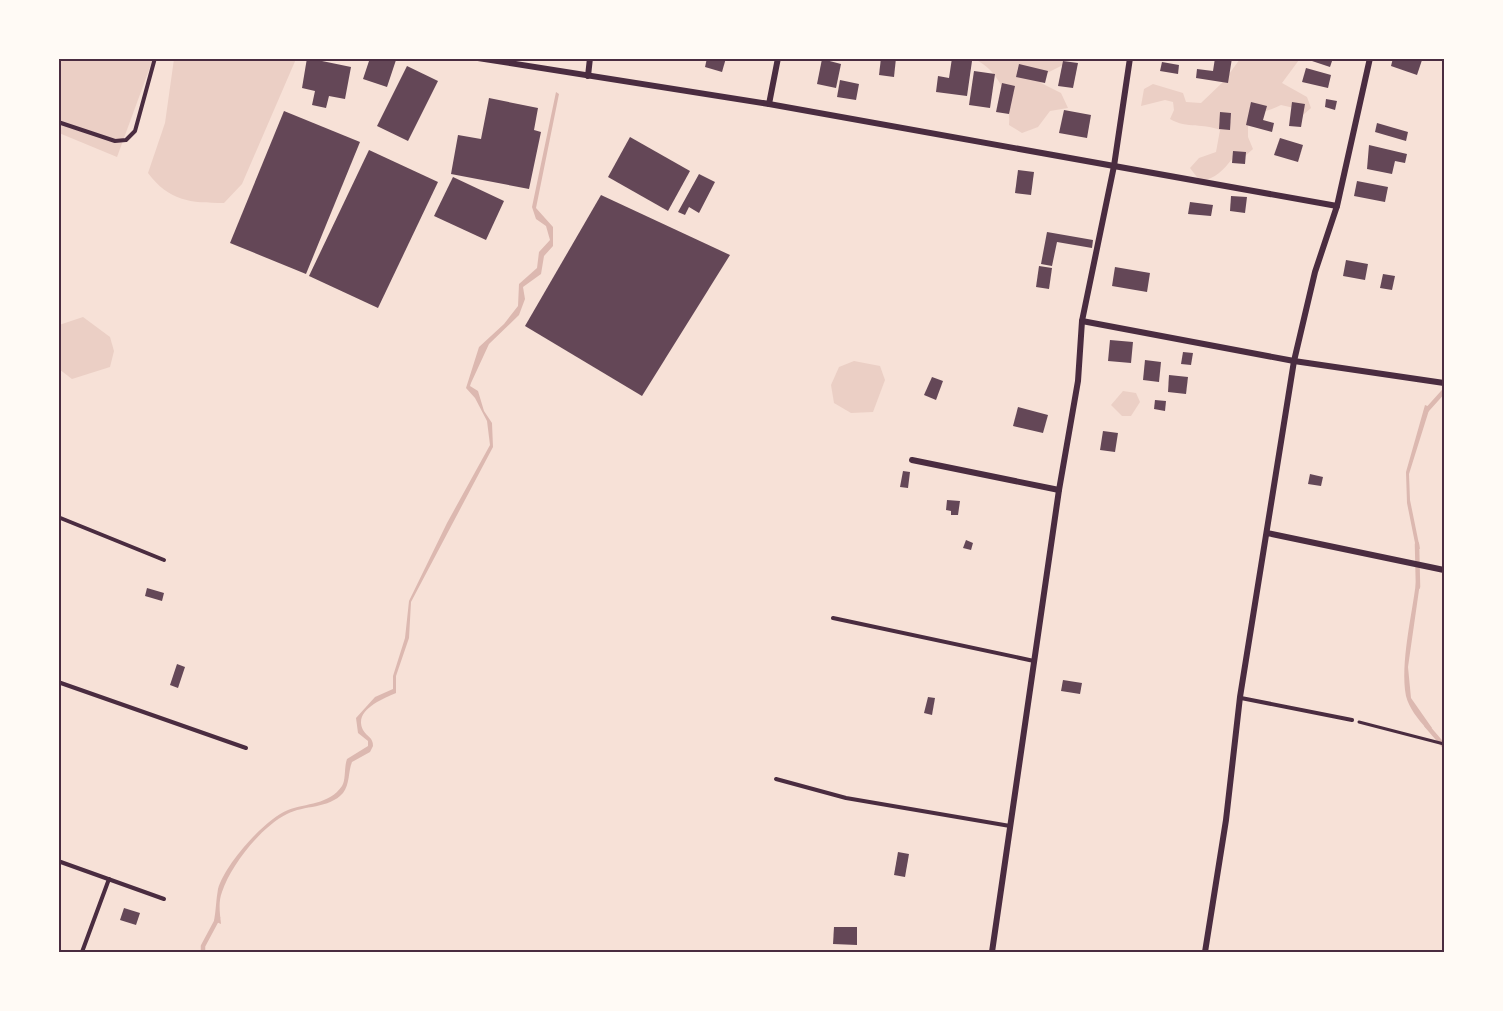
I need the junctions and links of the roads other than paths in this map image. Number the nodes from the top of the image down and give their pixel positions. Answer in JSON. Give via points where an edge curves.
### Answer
{"nodes":[{"id":1,"x":154,"y":58,"type":"edge"},
{"id":2,"x":478,"y":58,"type":"edge"},
{"id":3,"x":590,"y":58,"type":"edge"},
{"id":4,"x":778,"y":58,"type":"edge"},
{"id":5,"x":1130,"y":58,"type":"edge"},
{"id":6,"x":1370,"y":58,"type":"edge"},
{"id":7,"x":588,"y":76,"type":"junction"},
{"id":8,"x":769,"y":104,"type":"junction"},
{"id":9,"x":58,"y":122,"type":"edge"},
{"id":10,"x":1114,"y":166,"type":"junction"},
{"id":11,"x":1337,"y":206,"type":"junction"},
{"id":12,"x":1082,"y":321,"type":"junction"},
{"id":13,"x":1294,"y":361,"type":"junction"},
{"id":14,"x":1444,"y":383,"type":"edge"},
{"id":15,"x":912,"y":460,"type":"dead end"},
{"id":16,"x":1059,"y":490,"type":"junction"},
{"id":17,"x":58,"y":517,"type":"edge"},
{"id":18,"x":1267,"y":533,"type":"junction"},
{"id":19,"x":164,"y":560,"type":"dead end"},
{"id":20,"x":1444,"y":570,"type":"edge"},
{"id":21,"x":833,"y":618,"type":"dead end"},
{"id":22,"x":1034,"y":661,"type":"junction"},
{"id":23,"x":58,"y":682,"type":"edge"},
{"id":24,"x":1240,"y":698,"type":"junction"},
{"id":25,"x":1352,"y":720,"type":"road end"},
{"id":26,"x":246,"y":748,"type":"dead end"},
{"id":27,"x":776,"y":779,"type":"dead end"},
{"id":28,"x":1011,"y":826,"type":"junction"},
{"id":29,"x":58,"y":861,"type":"edge"},
{"id":30,"x":109,"y":879,"type":"junction"},
{"id":31,"x":164,"y":899,"type":"dead end"},
{"id":32,"x":82,"y":952,"type":"edge"},
{"id":33,"x":992,"y":952,"type":"edge"},
{"id":34,"x":1205,"y":952,"type":"edge"}],
"edges":[{"from":1,"to":9,"type":"lane","via":[[135,131],[126,140],[115,141]]},
{"from":2,"to":7,"type":"street"},
{"from":3,"to":7,"type":"street"},
{"from":4,"to":8,"type":"street"},
{"from":5,"to":10,"type":"street"},
{"from":6,"to":11,"type":"street"},
{"from":7,"to":8,"type":"street"},
{"from":8,"to":10,"type":"street"},
{"from":10,"to":11,"type":"street"},
{"from":10,"to":12,"type":"street"},
{"from":11,"to":13,"type":"street","via":[[1315,272]]},
{"from":12,"to":13,"type":"street"},
{"from":12,"to":16,"type":"street","via":[[1078,381]]},
{"from":13,"to":14,"type":"street"},
{"from":13,"to":18,"type":"street"},
{"from":15,"to":16,"type":"street"},
{"from":16,"to":22,"type":"street"},
{"from":17,"to":19,"type":"lane"},
{"from":18,"to":20,"type":"street"},
{"from":18,"to":24,"type":"street"},
{"from":21,"to":22,"type":"lane"},
{"from":22,"to":28,"type":"street"},
{"from":23,"to":26,"type":"lane"},
{"from":24,"to":25,"type":"lane"},
{"from":24,"to":34,"type":"street"},
{"from":27,"to":28,"type":"lane","via":[[846,798]]},
{"from":28,"to":33,"type":"street"},
{"from":29,"to":30,"type":"lane"},
{"from":30,"to":31,"type":"lane"},
{"from":30,"to":32,"type":"lane"}]}
